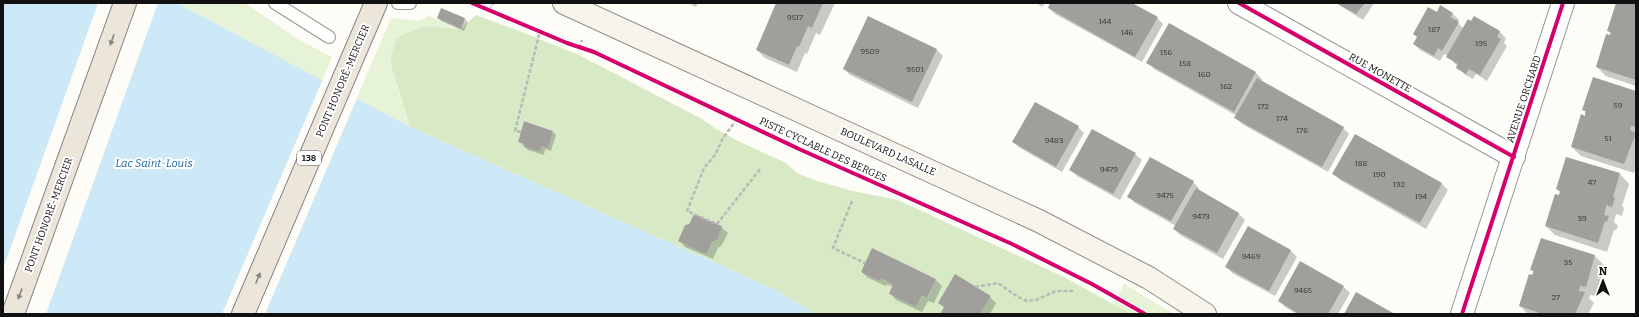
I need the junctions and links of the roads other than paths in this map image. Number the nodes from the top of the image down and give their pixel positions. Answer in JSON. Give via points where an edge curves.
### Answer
{"nodes":[{"id":1,"x":125,"y":3,"type":"edge"},
{"id":2,"x":275,"y":3,"type":"edge"},
{"id":3,"x":376,"y":3,"type":"edge"},
{"id":4,"x":398,"y":3,"type":"edge"},
{"id":5,"x":410,"y":3,"type":"edge"},
{"id":6,"x":564,"y":3,"type":"edge"},
{"id":7,"x":1239,"y":3,"type":"edge"},
{"id":8,"x":1563,"y":3,"type":"edge"},
{"id":9,"x":329,"y":36,"type":"dead end"},
{"id":10,"x":1514,"y":157,"type":"junction"},
{"id":11,"x":13,"y":314,"type":"edge"},
{"id":12,"x":243,"y":314,"type":"edge"},
{"id":13,"x":1205,"y":314,"type":"edge"},
{"id":14,"x":1462,"y":314,"type":"edge"}],
"edges":[{"from":1,"to":11,"type":"highway","name":"PONT HONORÉ-MERCIER","one_way":true},
{"from":2,"to":9,"type":"lane"},
{"from":12,"to":3,"type":"highway","name":"PONT HONORÉ-MERCIER","number":"138","one_way":true},
{"from":4,"to":5,"type":"lane"},
{"from":6,"to":13,"type":"main road","name":"BOULEVARD LASALLE","via":[[1067,234],[1149,278]]},
{"from":7,"to":10,"type":"street","name":"RUE MONETTE"},
{"from":8,"to":10,"type":"street","name":"AVENUE ORCHARD"},
{"from":10,"to":14,"type":"street","name":"AVENUE ORCHARD"}]}
